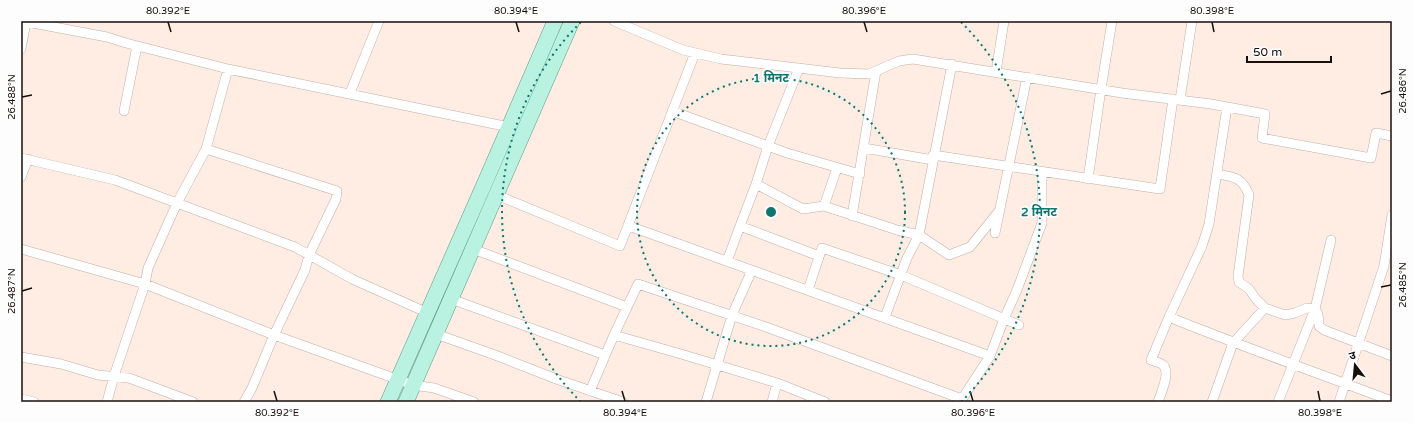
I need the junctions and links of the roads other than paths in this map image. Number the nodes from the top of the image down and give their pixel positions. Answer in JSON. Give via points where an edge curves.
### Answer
{"nodes":[{"id":1,"x":379,"y":21,"type":"edge"},
{"id":2,"x":555,"y":21,"type":"edge"},
{"id":3,"x":572,"y":21,"type":"edge"},
{"id":4,"x":614,"y":21,"type":"edge"},
{"id":5,"x":1004,"y":21,"type":"edge"},
{"id":6,"x":1112,"y":21,"type":"edge"},
{"id":7,"x":1192,"y":21,"type":"edge"},
{"id":8,"x":24,"y":22,"type":"edge"},
{"id":9,"x":137,"y":46,"type":"junction"},
{"id":10,"x":21,"y":49,"type":"edge"},
{"id":11,"x":695,"y":53,"type":"junction"},
{"id":12,"x":952,"y":64,"type":"junction"},
{"id":13,"x":228,"y":68,"type":"junction"},
{"id":14,"x":799,"y":68,"type":"junction"},
{"id":15,"x":876,"y":71,"type":"junction"},
{"id":16,"x":996,"y":72,"type":"junction"},
{"id":17,"x":1027,"y":77,"type":"junction"},
{"id":18,"x":1101,"y":90,"type":"junction"},
{"id":19,"x":350,"y":93,"type":"junction"},
{"id":20,"x":1176,"y":100,"type":"junction"},
{"id":21,"x":1227,"y":107,"type":"junction"},
{"id":22,"x":124,"y":111,"type":"dead end"},
{"id":23,"x":672,"y":111,"type":"junction"},
{"id":24,"x":509,"y":127,"type":"junction"},
{"id":25,"x":1392,"y":136,"type":"edge"},
{"id":26,"x":768,"y":146,"type":"junction"},
{"id":27,"x":864,"y":148,"type":"junction"},
{"id":28,"x":206,"y":149,"type":"junction"},
{"id":29,"x":25,"y":158,"type":"edge"},
{"id":30,"x":933,"y":158,"type":"junction"},
{"id":31,"x":1008,"y":167,"type":"junction"},
{"id":32,"x":837,"y":168,"type":"junction"},
{"id":33,"x":1042,"y":172,"type":"junction"},
{"id":34,"x":860,"y":174,"type":"junction"},
{"id":35,"x":1217,"y":174,"type":"junction"},
{"id":36,"x":21,"y":177,"type":"edge"},
{"id":37,"x":1088,"y":179,"type":"junction"},
{"id":38,"x":756,"y":184,"type":"junction"},
{"id":39,"x":497,"y":195,"type":"junction"},
{"id":40,"x":177,"y":203,"type":"junction"},
{"id":41,"x":824,"y":206,"type":"junction"},
{"id":42,"x":1000,"y":211,"type":"junction"},
{"id":43,"x":1392,"y":215,"type":"edge"},
{"id":44,"x":852,"y":216,"type":"junction"},
{"id":45,"x":629,"y":226,"type":"junction"},
{"id":46,"x":740,"y":226,"type":"junction"},
{"id":47,"x":995,"y":233,"type":"dead end"},
{"id":48,"x":919,"y":235,"type":"junction"},
{"id":49,"x":1331,"y":240,"type":"dead end"},
{"id":50,"x":21,"y":249,"type":"edge"},
{"id":51,"x":473,"y":249,"type":"junction"},
{"id":52,"x":309,"y":255,"type":"junction"},
{"id":53,"x":819,"y":256,"type":"junction"},
{"id":54,"x":727,"y":261,"type":"junction"},
{"id":55,"x":752,"y":270,"type":"junction"},
{"id":56,"x":901,"y":275,"type":"junction"},
{"id":57,"x":145,"y":284,"type":"junction"},
{"id":58,"x":808,"y":290,"type":"junction"},
{"id":59,"x":451,"y":299,"type":"junction"},
{"id":60,"x":627,"y":307,"type":"junction"},
{"id":61,"x":1265,"y":308,"type":"junction"},
{"id":62,"x":1315,"y":309,"type":"junction"},
{"id":63,"x":428,"y":313,"type":"junction"},
{"id":64,"x":732,"y":316,"type":"junction"},
{"id":65,"x":885,"y":317,"type":"junction"},
{"id":66,"x":1169,"y":317,"type":"junction"},
{"id":67,"x":1004,"y":319,"type":"junction"},
{"id":68,"x":1020,"y":325,"type":"dead end"},
{"id":69,"x":436,"y":334,"type":"junction"},
{"id":70,"x":274,"y":335,"type":"junction"},
{"id":71,"x":614,"y":335,"type":"junction"},
{"id":72,"x":1233,"y":343,"type":"junction"},
{"id":73,"x":1358,"y":343,"type":"junction"},
{"id":74,"x":605,"y":355,"type":"junction"},
{"id":75,"x":990,"y":356,"type":"junction"},
{"id":76,"x":1392,"y":356,"type":"edge"},
{"id":77,"x":21,"y":357,"type":"edge"},
{"id":78,"x":1294,"y":364,"type":"junction"},
{"id":79,"x":717,"y":365,"type":"junction"},
{"id":80,"x":114,"y":376,"type":"junction"},
{"id":81,"x":399,"y":379,"type":"junction"},
{"id":82,"x":777,"y":383,"type":"junction"},
{"id":83,"x":1346,"y":384,"type":"junction"},
{"id":84,"x":413,"y":385,"type":"junction"},
{"id":85,"x":590,"y":391,"type":"junction"},
{"id":86,"x":21,"y":400,"type":"edge"},
{"id":87,"x":34,"y":402,"type":"edge"},
{"id":88,"x":107,"y":402,"type":"edge"},
{"id":89,"x":193,"y":402,"type":"edge"},
{"id":90,"x":244,"y":402,"type":"edge"},
{"id":91,"x":388,"y":402,"type":"edge"},
{"id":92,"x":406,"y":402,"type":"edge"},
{"id":93,"x":474,"y":402,"type":"edge"},
{"id":94,"x":623,"y":402,"type":"edge"},
{"id":95,"x":706,"y":402,"type":"edge"},
{"id":96,"x":772,"y":402,"type":"edge"},
{"id":97,"x":824,"y":402,"type":"edge"},
{"id":98,"x":1158,"y":402,"type":"edge"},
{"id":99,"x":1212,"y":402,"type":"edge"},
{"id":100,"x":1278,"y":402,"type":"edge"},
{"id":101,"x":1339,"y":402,"type":"edge"},
{"id":102,"x":1392,"y":402,"type":"edge"}],
"edges":[{"from":1,"to":19,"type":"street"},
{"from":2,"to":24,"type":"main road"},
{"from":3,"to":39,"type":"main road"},
{"from":4,"to":11,"type":"street"},
{"from":5,"to":16,"type":"street"},
{"from":6,"to":18,"type":"street"},
{"from":7,"to":20,"type":"street"},
{"from":8,"to":9,"type":"street","via":[[107,37]]},
{"from":8,"to":10,"type":"street"},
{"from":9,"to":13,"type":"street"},
{"from":9,"to":22,"type":"street"},
{"from":11,"to":14,"type":"street","via":[[721,59]]},
{"from":11,"to":23,"type":"street"},
{"from":12,"to":15,"type":"street","via":[[914,58],[899,61]]},
{"from":12,"to":16,"type":"street"},
{"from":12,"to":30,"type":"street"},
{"from":13,"to":19,"type":"street"},
{"from":13,"to":28,"type":"street"},
{"from":14,"to":15,"type":"street","via":[[869,74]]},
{"from":14,"to":26,"type":"street"},
{"from":15,"to":27,"type":"street"},
{"from":16,"to":17,"type":"street"},
{"from":17,"to":18,"type":"street"},
{"from":17,"to":31,"type":"street"},
{"from":18,"to":20,"type":"street"},
{"from":18,"to":37,"type":"street"},
{"from":19,"to":24,"type":"street"},
{"from":20,"to":21,"type":"street"},
{"from":20,"to":37,"type":"street","via":[[1160,189]]},
{"from":21,"to":25,"type":"street","via":[[1265,114],[1262,138],[1371,158],[1376,133]]},
{"from":21,"to":35,"type":"street"},
{"from":23,"to":26,"type":"street"},
{"from":23,"to":45,"type":"street"},
{"from":24,"to":63,"type":"main road"},
{"from":26,"to":32,"type":"street"},
{"from":26,"to":38,"type":"street"},
{"from":27,"to":30,"type":"street"},
{"from":27,"to":34,"type":"street"},
{"from":28,"to":40,"type":"street"},
{"from":28,"to":52,"type":"street","via":[[337,191],[336,199]]},
{"from":29,"to":36,"type":"street"},
{"from":29,"to":40,"type":"street","via":[[114,180]]},
{"from":30,"to":31,"type":"street"},
{"from":30,"to":48,"type":"street"},
{"from":31,"to":33,"type":"street"},
{"from":31,"to":42,"type":"street"},
{"from":32,"to":34,"type":"street"},
{"from":32,"to":41,"type":"street"},
{"from":33,"to":37,"type":"street"},
{"from":33,"to":67,"type":"street","via":[[1042,223]]},
{"from":34,"to":44,"type":"street"},
{"from":35,"to":61,"type":"street","via":[[1236,178],[1246,186],[1249,195],[1238,276],[1239,282],[1249,289]]},
{"from":35,"to":66,"type":"street","via":[[1209,224],[1202,246]]},
{"from":38,"to":41,"type":"street","via":[[803,209]]},
{"from":38,"to":46,"type":"street"},
{"from":39,"to":45,"type":"street","via":[[620,246]]},
{"from":39,"to":51,"type":"main road"},
{"from":40,"to":52,"type":"street","via":[[295,247]]},
{"from":40,"to":57,"type":"street","via":[[148,268]]},
{"from":41,"to":44,"type":"street"},
{"from":42,"to":47,"type":"street"},
{"from":42,"to":48,"type":"street","via":[[970,247],[949,254]]},
{"from":43,"to":73,"type":"street","via":[[1384,266]]},
{"from":44,"to":48,"type":"street"},
{"from":45,"to":54,"type":"street"},
{"from":46,"to":53,"type":"street"},
{"from":46,"to":54,"type":"street"},
{"from":48,"to":56,"type":"street"},
{"from":49,"to":62,"type":"street"},
{"from":50,"to":57,"type":"street"},
{"from":51,"to":59,"type":"main road"},
{"from":51,"to":60,"type":"street"},
{"from":52,"to":63,"type":"street","via":[[352,279]]},
{"from":52,"to":70,"type":"street","via":[[305,270]]},
{"from":53,"to":56,"type":"street","via":[[822,248]]},
{"from":53,"to":58,"type":"street"},
{"from":54,"to":55,"type":"street"},
{"from":55,"to":58,"type":"street"},
{"from":55,"to":64,"type":"street"},
{"from":56,"to":65,"type":"street"},
{"from":56,"to":67,"type":"street"},
{"from":57,"to":70,"type":"street"},
{"from":57,"to":80,"type":"street"},
{"from":58,"to":65,"type":"street"},
{"from":59,"to":69,"type":"main road"},
{"from":59,"to":74,"type":"street"},
{"from":60,"to":64,"type":"street","via":[[638,284]]},
{"from":60,"to":71,"type":"street"},
{"from":61,"to":62,"type":"street","via":[[1285,315],[1307,308]]},
{"from":61,"to":72,"type":"street"},
{"from":62,"to":73,"type":"street","via":[[1319,326],[1324,330]]},
{"from":62,"to":78,"type":"street"},
{"from":63,"to":81,"type":"main road"},
{"from":64,"to":75,"type":"street","via":[[962,399]]},
{"from":64,"to":79,"type":"street"},
{"from":65,"to":75,"type":"street"},
{"from":66,"to":72,"type":"street"},
{"from":66,"to":98,"type":"street","via":[[1151,360],[1162,364],[1167,373]]},
{"from":67,"to":68,"type":"street"},
{"from":67,"to":75,"type":"street"},
{"from":69,"to":84,"type":"main road"},
{"from":69,"to":85,"type":"street"},
{"from":70,"to":81,"type":"street"},
{"from":70,"to":90,"type":"street"},
{"from":71,"to":74,"type":"street"},
{"from":71,"to":79,"type":"street"},
{"from":72,"to":78,"type":"street"},
{"from":72,"to":99,"type":"street"},
{"from":73,"to":76,"type":"street"},
{"from":73,"to":83,"type":"street"},
{"from":74,"to":85,"type":"street"},
{"from":77,"to":80,"type":"street","via":[[61,364],[98,375]]},
{"from":78,"to":83,"type":"street"},
{"from":78,"to":100,"type":"street"},
{"from":79,"to":82,"type":"street"},
{"from":79,"to":95,"type":"street"},
{"from":80,"to":88,"type":"street"},
{"from":80,"to":89,"type":"street","via":[[129,378]]},
{"from":81,"to":84,"type":"street"},
{"from":81,"to":91,"type":"main road"},
{"from":82,"to":96,"type":"street"},
{"from":82,"to":97,"type":"street"},
{"from":83,"to":101,"type":"street"},
{"from":83,"to":102,"type":"street"},
{"from":84,"to":92,"type":"main road"},
{"from":84,"to":93,"type":"street","via":[[434,388]]},
{"from":85,"to":94,"type":"street"},
{"from":86,"to":87,"type":"street"}]}
